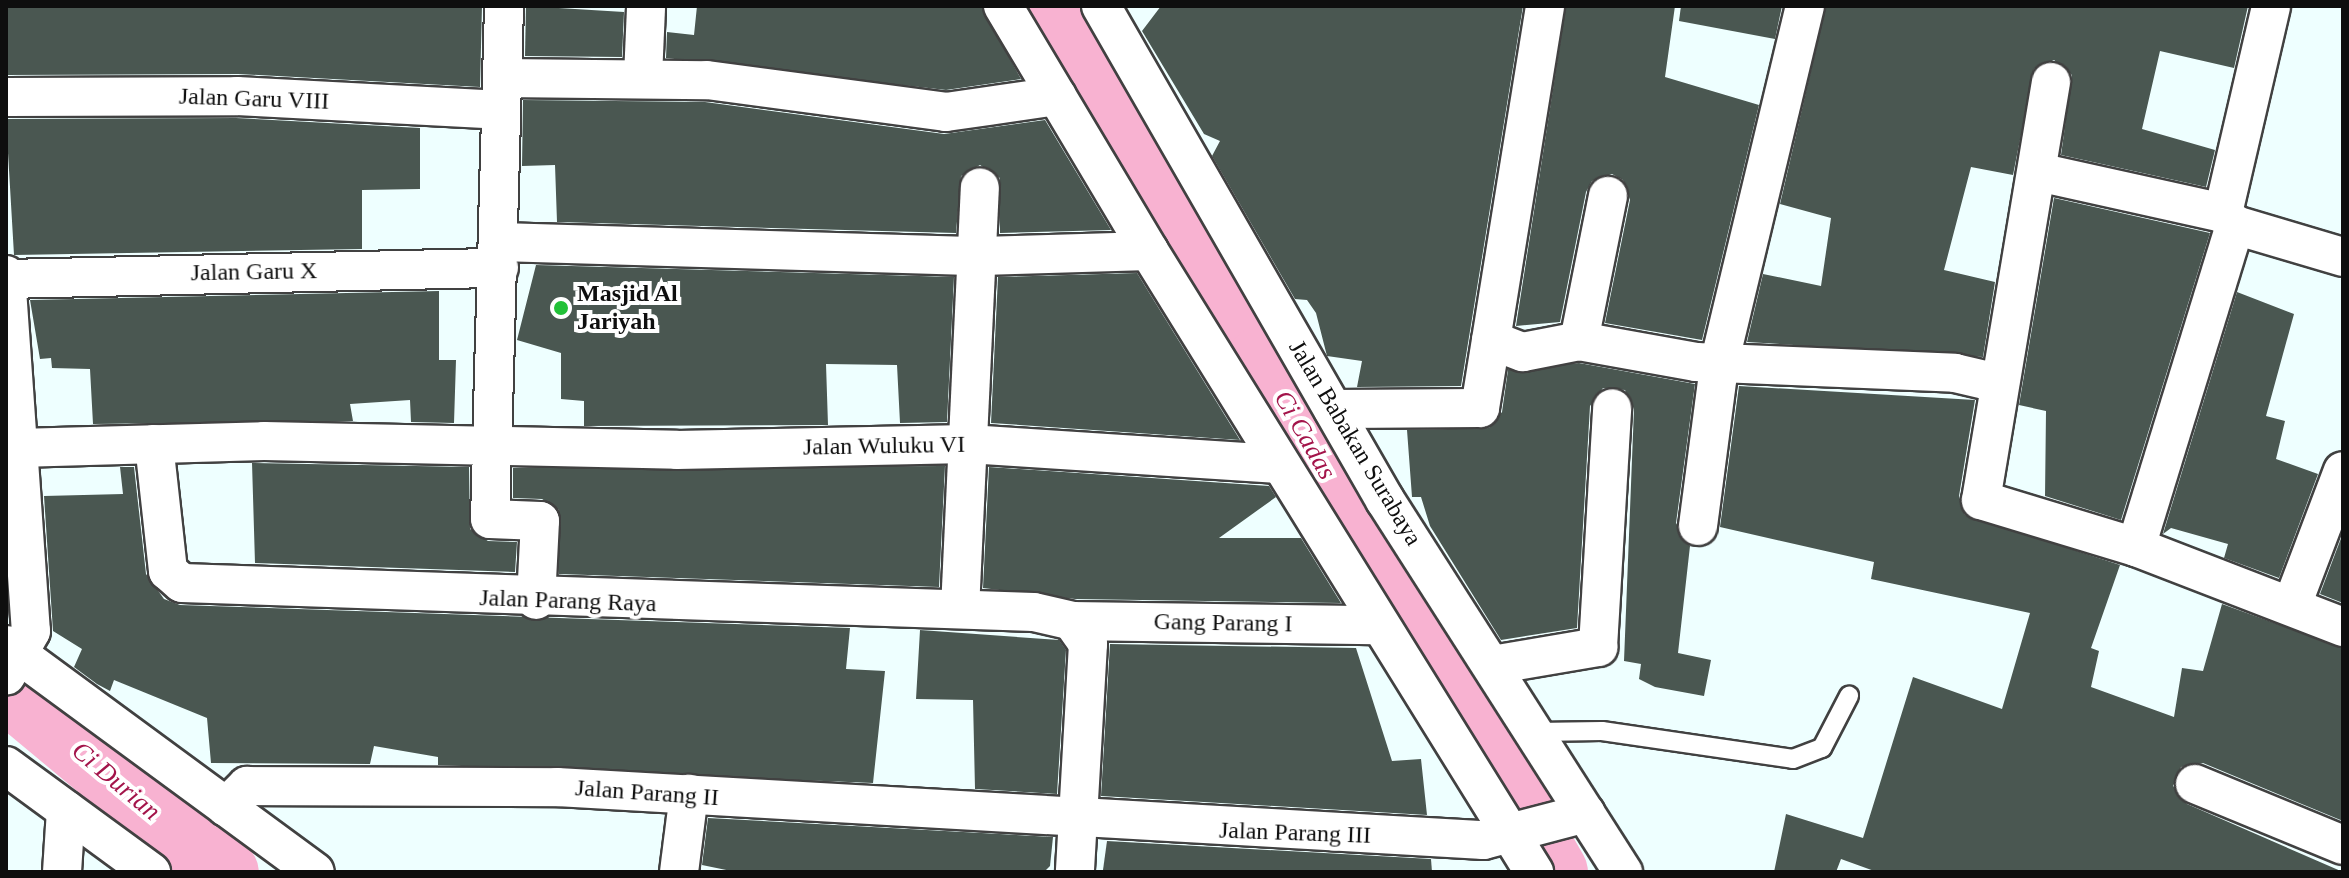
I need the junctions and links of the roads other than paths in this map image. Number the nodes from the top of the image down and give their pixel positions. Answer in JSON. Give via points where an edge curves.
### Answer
{"nodes":[{"id":1,"x":504,"y":6,"type":"edge"},
{"id":2,"x":1003,"y":6,"type":"edge"},
{"id":3,"x":1101,"y":6,"type":"edge"},
{"id":4,"x":1545,"y":6,"type":"edge"},
{"id":5,"x":1805,"y":6,"type":"edge"},
{"id":6,"x":2271,"y":6,"type":"edge"},
{"id":7,"x":646,"y":8,"type":"edge"},
{"id":8,"x":643,"y":77,"type":"junction"},
{"id":9,"x":2051,"y":82,"type":"dead end"},
{"id":10,"x":502,"y":94,"type":"junction"},
{"id":11,"x":1057,"y":96,"type":"junction"},
{"id":12,"x":6,"y":97,"type":"edge"},
{"id":13,"x":2038,"y":172,"type":"junction"},
{"id":14,"x":980,"y":187,"type":"dead end"},
{"id":15,"x":1608,"y":196,"type":"dead end"},
{"id":16,"x":2229,"y":219,"type":"junction"},
{"id":17,"x":1149,"y":251,"type":"junction"},
{"id":18,"x":500,"y":255,"type":"junction"},
{"id":19,"x":979,"y":256,"type":"junction"},
{"id":20,"x":2343,"y":257,"type":"edge"},
{"id":21,"x":7,"y":278,"type":"edge"},
{"id":22,"x":1491,"y":340,"type":"junction"},
{"id":23,"x":1579,"y":341,"type":"junction"},
{"id":24,"x":1720,"y":360,"type":"junction"},
{"id":25,"x":1998,"y":383,"type":"junction"},
{"id":26,"x":1612,"y":408,"type":"dead end"},
{"id":27,"x":1333,"y":409,"type":"junction"},
{"id":28,"x":154,"y":444,"type":"junction"},
{"id":29,"x":968,"y":444,"type":"junction"},
{"id":30,"x":491,"y":445,"type":"junction"},
{"id":31,"x":18,"y":448,"type":"junction"},
{"id":32,"x":1275,"y":464,"type":"junction"},
{"id":33,"x":2343,"y":471,"type":"edge"},
{"id":34,"x":1698,"y":526,"type":"dead end"},
{"id":35,"x":2136,"y":547,"type":"junction"},
{"id":36,"x":536,"y":600,"type":"junction"},
{"id":37,"x":2292,"y":605,"type":"junction"},
{"id":38,"x":960,"y":609,"type":"junction"},
{"id":39,"x":1375,"y":625,"type":"junction"},
{"id":40,"x":2343,"y":627,"type":"edge"},
{"id":41,"x":1080,"y":633,"type":"junction"},
{"id":42,"x":11,"y":662,"type":"edge"},
{"id":43,"x":1492,"y":665,"type":"junction"},
{"id":44,"x":1849,"y":696,"type":"dead end"},
{"id":45,"x":1536,"y":732,"type":"junction"},
{"id":46,"x":6,"y":766,"type":"edge"},
{"id":47,"x":2195,"y":784,"type":"dead end"},
{"id":48,"x":689,"y":794,"type":"junction"},
{"id":49,"x":226,"y":807,"type":"junction"},
{"id":50,"x":66,"y":810,"type":"junction"},
{"id":51,"x":1077,"y":821,"type":"junction"},
{"id":52,"x":1544,"y":827,"type":"junction"},
{"id":53,"x":2343,"y":845,"type":"edge"},
{"id":54,"x":62,"y":872,"type":"edge"},
{"id":55,"x":151,"y":872,"type":"edge"},
{"id":56,"x":315,"y":872,"type":"edge"},
{"id":57,"x":679,"y":872,"type":"edge"},
{"id":58,"x":1075,"y":872,"type":"edge"},
{"id":59,"x":1534,"y":872,"type":"edge"},
{"id":60,"x":1623,"y":872,"type":"edge"}],
"edges":[{"from":1,"to":10,"type":"street"},
{"from":2,"to":11,"type":"street"},
{"from":3,"to":27,"type":"street","name":"Jalan Babakan Surabaya"},
{"from":4,"to":22,"type":"street"},
{"from":5,"to":24,"type":"street"},
{"from":6,"to":16,"type":"street"},
{"from":7,"to":8,"type":"street"},
{"from":8,"to":10,"type":"street","name":"Jalan Garu VIII"},
{"from":8,"to":11,"type":"street","name":"Jalan Garu VIII","via":[[946,112]]},
{"from":9,"to":13,"type":"street"},
{"from":10,"to":12,"type":"street","name":"Jalan Garu VIII"},
{"from":10,"to":18,"type":"street"},
{"from":11,"to":17,"type":"street"},
{"from":13,"to":16,"type":"street"},
{"from":13,"to":25,"type":"street"},
{"from":14,"to":19,"type":"street"},
{"from":15,"to":23,"type":"street"},
{"from":16,"to":20,"type":"street"},
{"from":16,"to":35,"type":"street"},
{"from":17,"to":19,"type":"street","name":"Jalan Garu X"},
{"from":17,"to":32,"type":"street"},
{"from":18,"to":19,"type":"street","name":"Jalan Garu X"},
{"from":18,"to":21,"type":"street","name":"Jalan Garu X"},
{"from":18,"to":30,"type":"street"},
{"from":19,"to":29,"type":"street"},
{"from":21,"to":31,"type":"street"},
{"from":22,"to":23,"type":"street","via":[[1540,353]]},
{"from":22,"to":27,"type":"street","via":[[1477,411]]},
{"from":23,"to":24,"type":"street"},
{"from":24,"to":25,"type":"street","via":[[1955,373]]},
{"from":24,"to":34,"type":"street"},
{"from":25,"to":35,"type":"street","via":[[1981,500]]},
{"from":26,"to":43,"type":"street","via":[[1598,647]]},
{"from":27,"to":43,"type":"street","name":"Jalan Babakan Surabaya"},
{"from":28,"to":30,"type":"street","name":"Jalan Wuluku VI"},
{"from":28,"to":31,"type":"street","name":"Jalan Wuluku VI"},
{"from":28,"to":36,"type":"street","name":"Jalan Parang Raya","via":[[168,571],[182,583]]},
{"from":29,"to":30,"type":"street","name":"Jalan Wuluku VI"},
{"from":29,"to":32,"type":"street","name":"Jalan Wuluku VI"},
{"from":29,"to":38,"type":"street"},
{"from":30,"to":36,"type":"street","via":[[490,519],[540,521]]},
{"from":31,"to":42,"type":"street","via":[[31,631]]},
{"from":32,"to":39,"type":"street"},
{"from":33,"to":37,"type":"street"},
{"from":35,"to":37,"type":"street"},
{"from":36,"to":38,"type":"street","name":"Jalan Parang Raya"},
{"from":37,"to":40,"type":"street"},
{"from":38,"to":41,"type":"street","name":"Jalan Parang Raya"},
{"from":39,"to":41,"type":"street","name":"Gang Parang I"},
{"from":39,"to":52,"type":"street"},
{"from":41,"to":51,"type":"street"},
{"from":42,"to":49,"type":"street"},
{"from":43,"to":45,"type":"street","name":"Jalan Babakan Surabaya"},
{"from":44,"to":45,"type":"lane","via":[[1822,748],[1793,759],[1602,731]]},
{"from":45,"to":52,"type":"street","name":"Jalan Babakan Surabaya"},
{"from":46,"to":50,"type":"street"},
{"from":47,"to":53,"type":"street"},
{"from":48,"to":49,"type":"street","name":"Jalan Parang II","via":[[308,783],[247,786]]},
{"from":48,"to":51,"type":"street","name":"Jalan Parang II"},
{"from":48,"to":57,"type":"street"},
{"from":49,"to":56,"type":"street"},
{"from":50,"to":54,"type":"street"},
{"from":50,"to":55,"type":"street"},
{"from":51,"to":52,"type":"street","name":"Jalan Parang III"},
{"from":51,"to":58,"type":"street"},
{"from":52,"to":59,"type":"street"},
{"from":52,"to":60,"type":"street","name":"Jalan Babakan Surabaya"}]}
